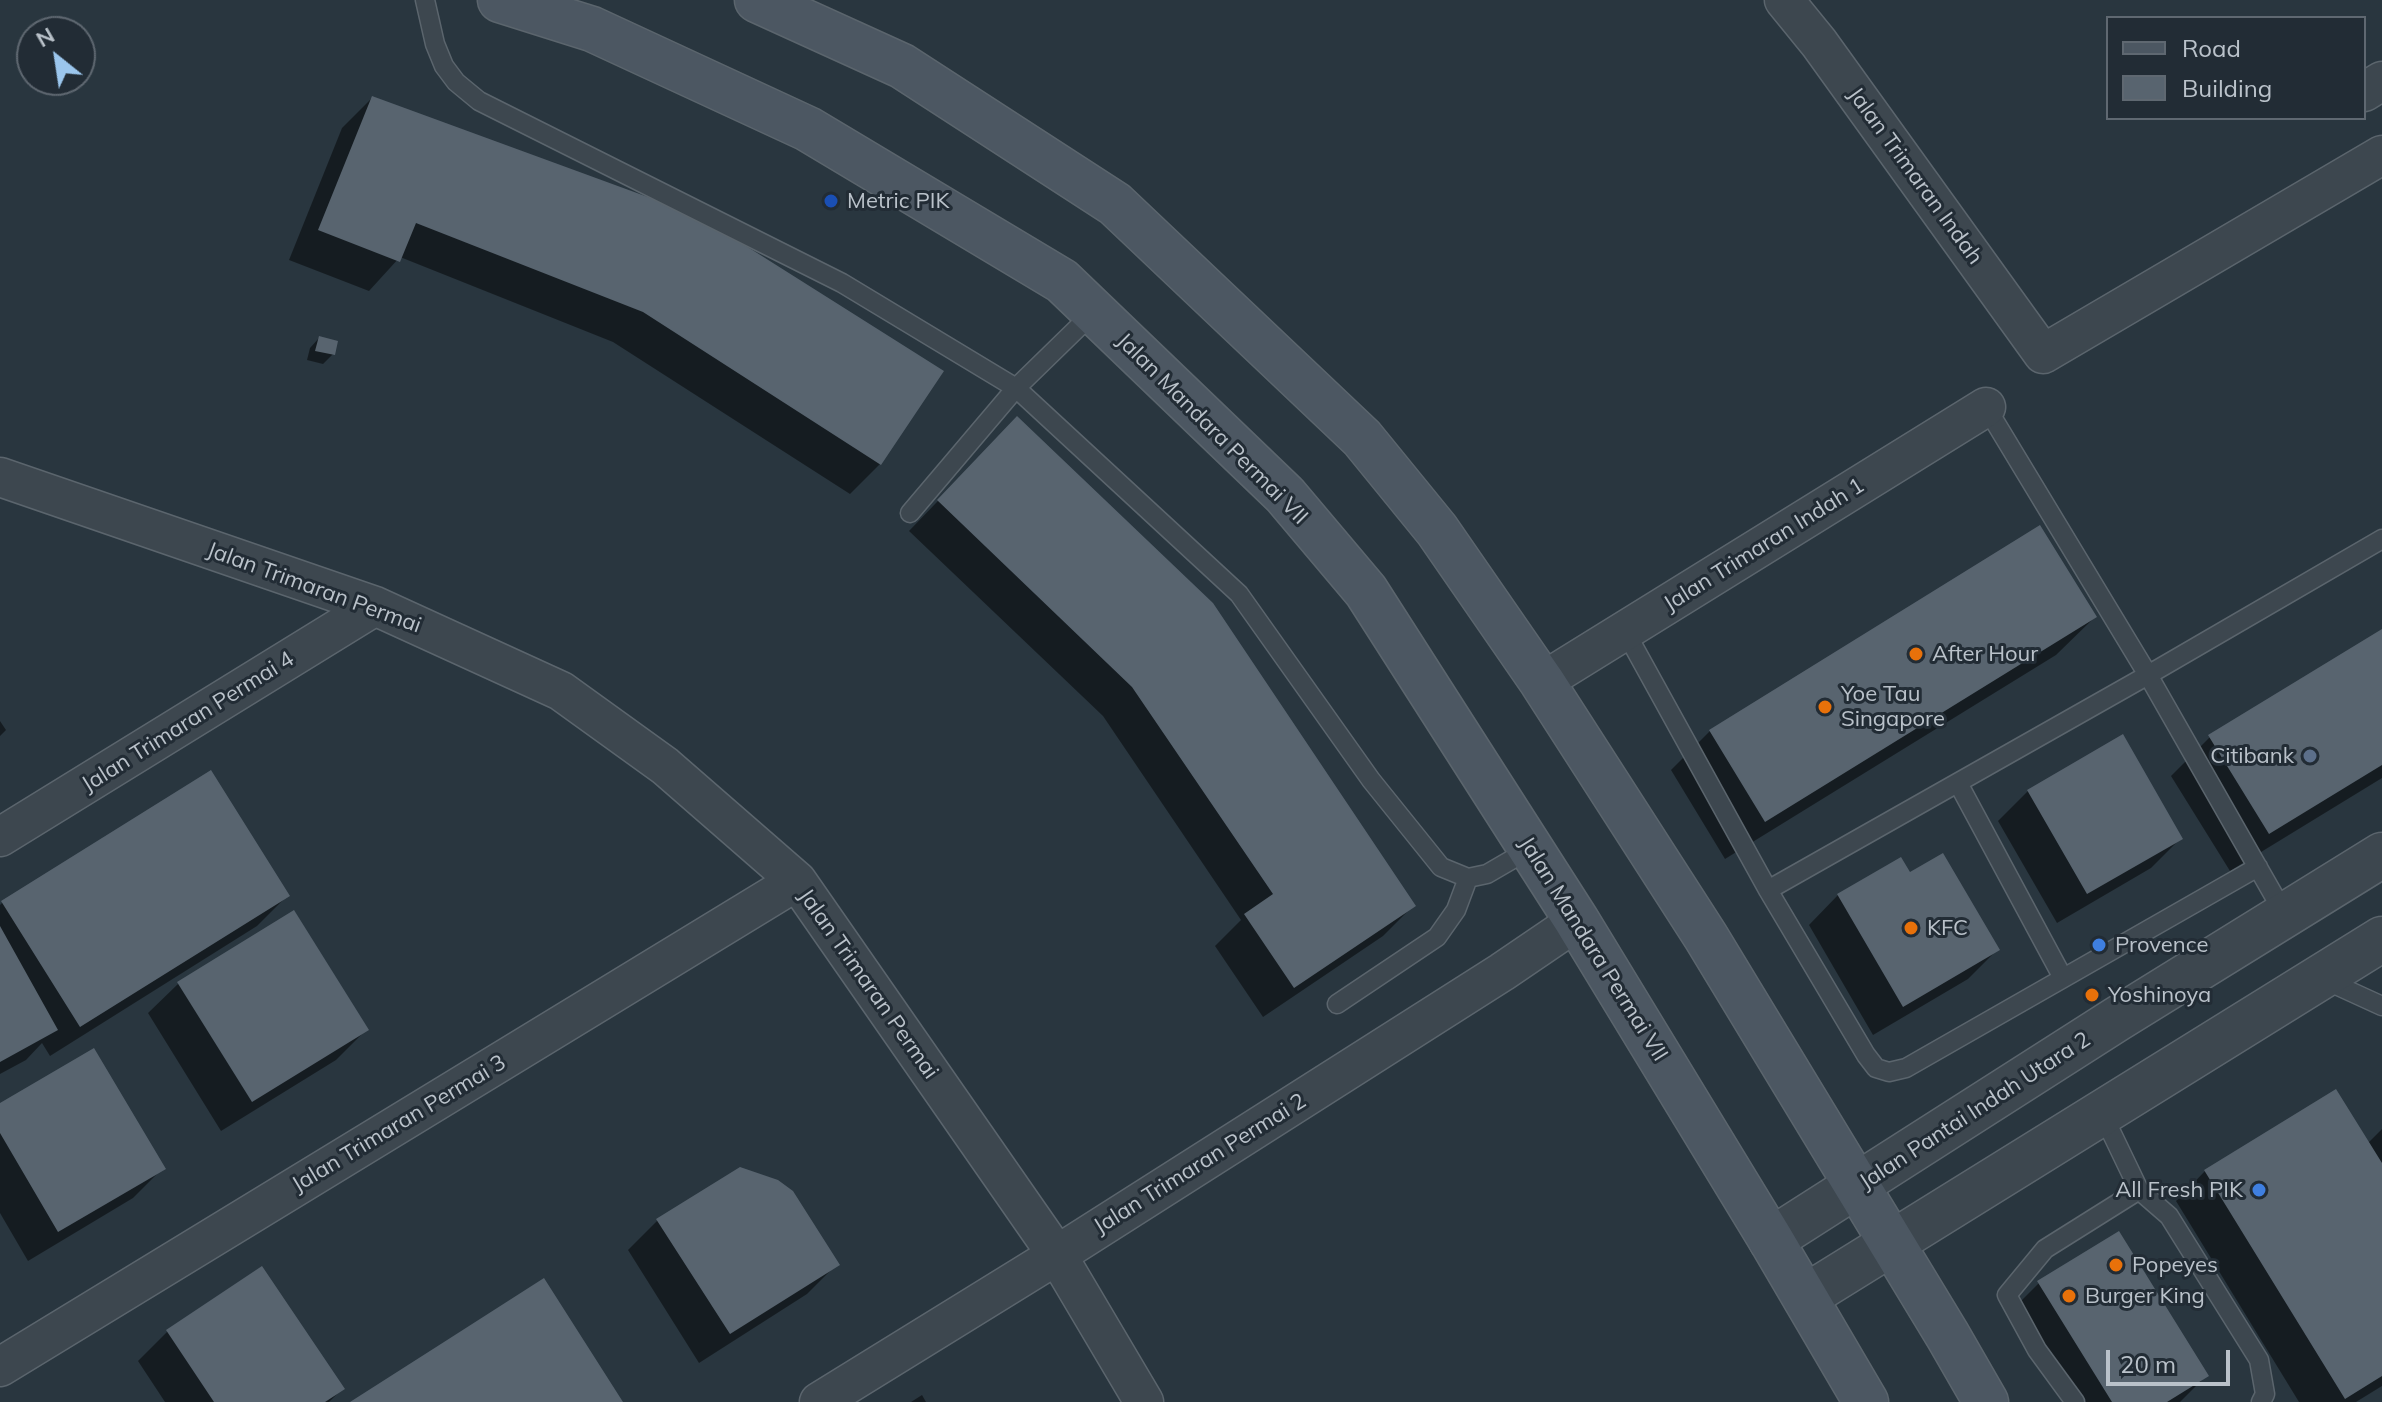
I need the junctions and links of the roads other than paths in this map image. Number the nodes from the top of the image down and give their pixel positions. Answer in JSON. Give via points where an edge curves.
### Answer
{"nodes":[{"id":1,"x":425,"y":0,"type":"edge"},
{"id":2,"x":500,"y":0,"type":"edge"},
{"id":3,"x":757,"y":0,"type":"edge"},
{"id":4,"x":1784,"y":0,"type":"edge"},
{"id":5,"x":2382,"y":155,"type":"edge"},
{"id":6,"x":1094,"y":312,"type":"junction"},
{"id":7,"x":1016,"y":388,"type":"junction"},
{"id":8,"x":1986,"y":407,"type":"joint"},
{"id":9,"x":0,"y":477,"type":"edge"},
{"id":10,"x":910,"y":513,"type":"dead end"},
{"id":11,"x":2382,"y":539,"type":"edge"},
{"id":12,"x":375,"y":606,"type":"junction"},
{"id":13,"x":1625,"y":631,"type":"junction"},
{"id":14,"x":2148,"y":675,"type":"junction"},
{"id":15,"x":1542,"y":682,"type":"junction"},
{"id":16,"x":1958,"y":783,"type":"junction"},
{"id":17,"x":0,"y":837,"type":"edge"},
{"id":18,"x":1530,"y":849,"type":"junction"},
{"id":19,"x":2382,"y":855,"type":"edge"},
{"id":20,"x":2258,"y":867,"type":"junction"},
{"id":21,"x":1468,"y":878,"type":"junction"},
{"id":22,"x":797,"y":881,"type":"junction"},
{"id":23,"x":1768,"y":890,"type":"junction"},
{"id":24,"x":2285,"y":915,"type":"junction"},
{"id":25,"x":1577,"y":921,"type":"junction"},
{"id":26,"x":2382,"y":939,"type":"edge"},
{"id":27,"x":2319,"y":977,"type":"junction"},
{"id":28,"x":2063,"y":978,"type":"junction"},
{"id":29,"x":1337,"y":1004,"type":"dead end"},
{"id":30,"x":2382,"y":1006,"type":"edge"},
{"id":31,"x":2102,"y":1113,"type":"junction"},
{"id":32,"x":1856,"y":1187,"type":"junction"},
{"id":33,"x":2139,"y":1190,"type":"junction"},
{"id":34,"x":1771,"y":1240,"type":"junction"},
{"id":35,"x":1891,"y":1244,"type":"junction"},
{"id":36,"x":1057,"y":1255,"type":"junction"},
{"id":37,"x":1805,"y":1297,"type":"junction"},
{"id":38,"x":0,"y":1367,"type":"edge"},
{"id":39,"x":819,"y":1402,"type":"edge"},
{"id":40,"x":1144,"y":1402,"type":"edge"},
{"id":41,"x":1866,"y":1402,"type":"edge"},
{"id":42,"x":1986,"y":1402,"type":"edge"},
{"id":43,"x":2075,"y":1402,"type":"edge"},
{"id":44,"x":2261,"y":1402,"type":"edge"}],
"edges":[{"from":1,"to":7,"type":"lane","via":[[444,66],[479,101],[842,283]]},
{"from":2,"to":6,"type":"main road","name":"Jalan Mandara Permai VII","via":[[592,29],[808,129],[1062,281]]},
{"from":3,"to":15,"type":"main road","via":[[902,66],[1115,204],[1362,438],[1437,530]]},
{"from":4,"to":5,"type":"street","name":"Jalan Trimaran Indah","via":[[2043,354]]},
{"from":6,"to":7,"type":"lane"},
{"from":6,"to":18,"type":"main road","name":"Jalan Mandara Permai VII","via":[[1285,495],[1366,591]]},
{"from":7,"to":10,"type":"lane"},
{"from":7,"to":21,"type":"lane","via":[[1239,594],[1371,780],[1441,867]]},
{"from":8,"to":13,"type":"street","name":"Jalan Trimaran Indah 1"},
{"from":8,"to":14,"type":"lane"},
{"from":9,"to":12,"type":"street","name":"Jalan Trimaran Permai"},
{"from":11,"to":14,"type":"lane"},
{"from":12,"to":17,"type":"street","name":"Jalan Trimaran Permai 4"},
{"from":12,"to":22,"type":"street","name":"Jalan Trimaran Permai","via":[[561,691],[665,766]]},
{"from":13,"to":15,"type":"street","name":"Jalan Trimaran Indah 1"},
{"from":13,"to":23,"type":"lane"},
{"from":14,"to":16,"type":"lane"},
{"from":14,"to":20,"type":"lane"},
{"from":15,"to":32,"type":"main road","via":[[1706,937]]},
{"from":16,"to":23,"type":"lane"},
{"from":16,"to":28,"type":"lane"},
{"from":18,"to":21,"type":"lane","via":[[1487,874]]},
{"from":18,"to":25,"type":"main road","name":"Jalan Mandara Permai VII"},
{"from":19,"to":24,"type":"street","name":"Jalan Pantai Indah Utara 2"},
{"from":20,"to":24,"type":"lane"},
{"from":20,"to":28,"type":"lane"},
{"from":21,"to":29,"type":"lane","via":[[1456,910],[1437,937]]},
{"from":22,"to":36,"type":"street","name":"Jalan Trimaran Permai"},
{"from":22,"to":38,"type":"street","name":"Jalan Trimaran Permai 3"},
{"from":23,"to":28,"type":"lane","via":[[1866,1055],[1876,1068],[1889,1072],[1906,1068]]},
{"from":24,"to":32,"type":"street","name":"Jalan Pantai Indah Utara 2"},
{"from":25,"to":34,"type":"main road","name":"Jalan Mandara Permai VII"},
{"from":25,"to":36,"type":"street","name":"Jalan Trimaran Permai 2"},
{"from":26,"to":27,"type":"street"},
{"from":27,"to":30,"type":"lane"},
{"from":27,"to":31,"type":"street"},
{"from":31,"to":33,"type":"lane"},
{"from":31,"to":35,"type":"street"},
{"from":32,"to":34,"type":"street","name":"Jalan Pantai Indah Utara 2"},
{"from":32,"to":35,"type":"main road"},
{"from":33,"to":43,"type":"lane","via":[[2045,1249],[2007,1295],[2037,1350]]},
{"from":33,"to":44,"type":"lane","via":[[2169,1216],[2259,1360],[2265,1394]]},
{"from":34,"to":37,"type":"main road","name":"Jalan Mandara Permai VII"},
{"from":35,"to":37,"type":"street"},
{"from":35,"to":42,"type":"main road"},
{"from":36,"to":39,"type":"street","name":"Jalan Trimaran Permai 2"},
{"from":36,"to":40,"type":"street","name":"Jalan Trimaran Permai"},
{"from":37,"to":41,"type":"main road","name":"Jalan Mandara Permai VII"}]}
